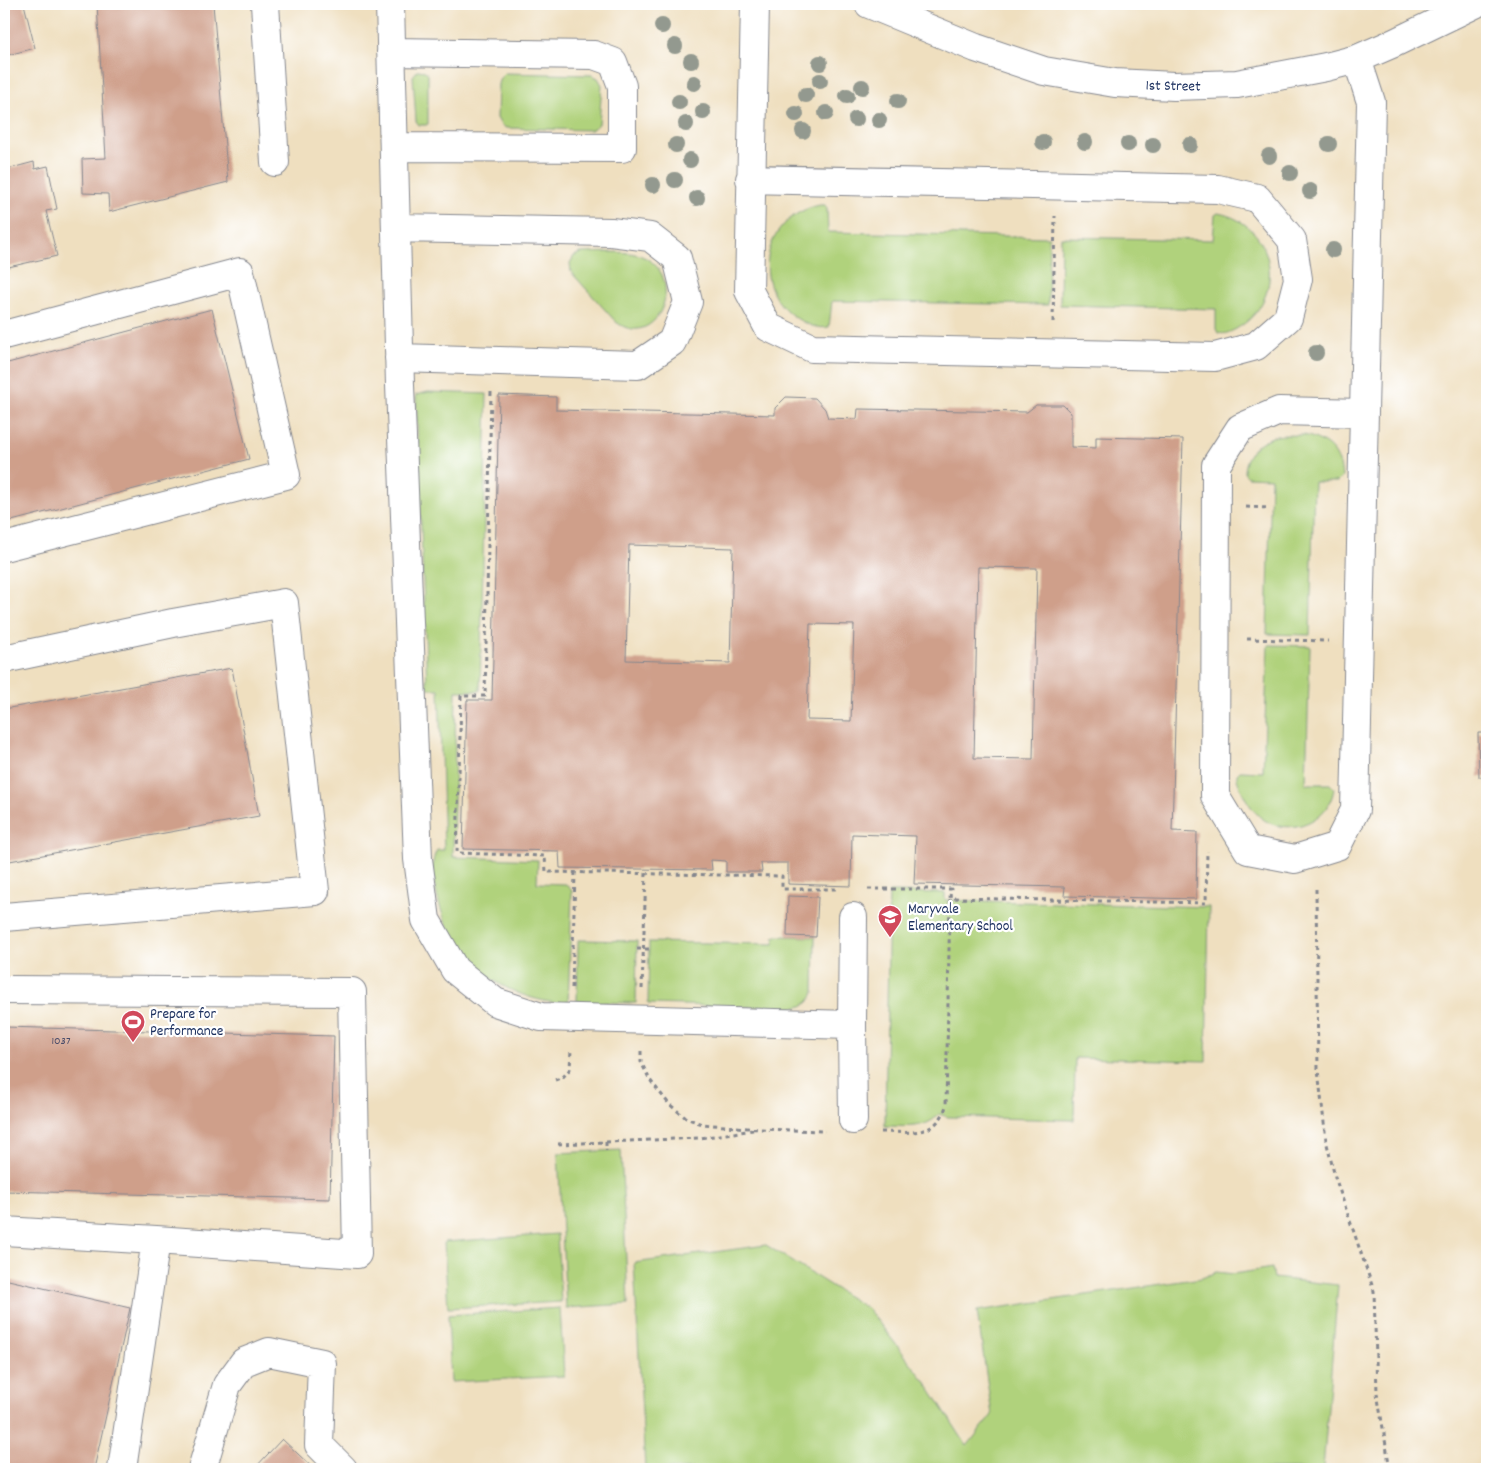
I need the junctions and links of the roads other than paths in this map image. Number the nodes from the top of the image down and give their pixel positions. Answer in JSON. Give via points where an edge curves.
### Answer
{"nodes":[{"id":1,"x":265,"y":4,"type":"edge"},
{"id":2,"x":390,"y":4,"type":"edge"},
{"id":3,"x":755,"y":4,"type":"edge"},
{"id":4,"x":869,"y":4,"type":"edge"},
{"id":5,"x":1475,"y":4,"type":"edge"},
{"id":6,"x":391,"y":52,"type":"junction"},
{"id":7,"x":1357,"y":59,"type":"junction"},
{"id":8,"x":395,"y":147,"type":"junction"},
{"id":9,"x":276,"y":162,"type":"dead end"},
{"id":10,"x":750,"y":179,"type":"junction"},
{"id":11,"x":397,"y":228,"type":"junction"},
{"id":12,"x":4,"y":335,"type":"edge"},
{"id":13,"x":399,"y":358,"type":"junction"},
{"id":14,"x":1363,"y":413,"type":"junction"},
{"id":15,"x":4,"y":547,"type":"edge"},
{"id":16,"x":4,"y":659,"type":"edge"},
{"id":17,"x":853,"y":917,"type":"dead end"},
{"id":18,"x":4,"y":918,"type":"edge"},
{"id":19,"x":4,"y":990,"type":"edge"},
{"id":20,"x":852,"y":1025,"type":"junction"},
{"id":21,"x":853,"y":1120,"type":"dead end"},
{"id":22,"x":4,"y":1231,"type":"edge"},
{"id":23,"x":156,"y":1240,"type":"junction"},
{"id":24,"x":122,"y":1469,"type":"edge"},
{"id":25,"x":202,"y":1469,"type":"edge"},
{"id":26,"x":343,"y":1469,"type":"edge"}],
"edges":[{"from":1,"to":9,"type":"street"},
{"from":2,"to":6,"type":"street"},
{"from":3,"to":10,"type":"street"},
{"from":4,"to":7,"type":"street","name":"1st Street","via":[[976,48],[1044,71],[1115,82],[1174,86],[1237,84]]},
{"from":5,"to":7,"type":"street","name":"1st Street"},
{"from":6,"to":8,"type":"street"},
{"from":6,"to":8,"type":"street","via":[[594,56],[613,62],[622,86],[622,148]]},
{"from":7,"to":14,"type":"street","via":[[1371,102]]},
{"from":8,"to":11,"type":"street"},
{"from":10,"to":10,"type":"street","via":[[749,291],[768,327],[812,348],[1215,356],[1256,346],[1288,318],[1298,280],[1292,240],[1257,198],[1218,189]]},
{"from":11,"to":13,"type":"street"},
{"from":11,"to":13,"type":"street","via":[[611,232],[650,237],[677,258],[688,302],[672,342],[638,365]]},
{"from":12,"to":15,"type":"street","via":[[240,272],[286,475]]},
{"from":13,"to":20,"type":"street","via":[[418,859],[426,920],[455,970],[495,1002],[541,1017]]},
{"from":14,"to":14,"type":"street","via":[[1356,810],[1337,846],[1295,859],[1248,850],[1215,796],[1216,465],[1240,428],[1279,411]]},
{"from":16,"to":18,"type":"street","via":[[284,603],[315,890]]},
{"from":17,"to":20,"type":"street"},
{"from":19,"to":23,"type":"street","via":[[352,992],[357,1254]]},
{"from":20,"to":21,"type":"street"},
{"from":22,"to":23,"type":"street"},
{"from":23,"to":24,"type":"street"},
{"from":25,"to":26,"type":"street","via":[[227,1385],[244,1362],[269,1352],[322,1363],[319,1445]]}]}
